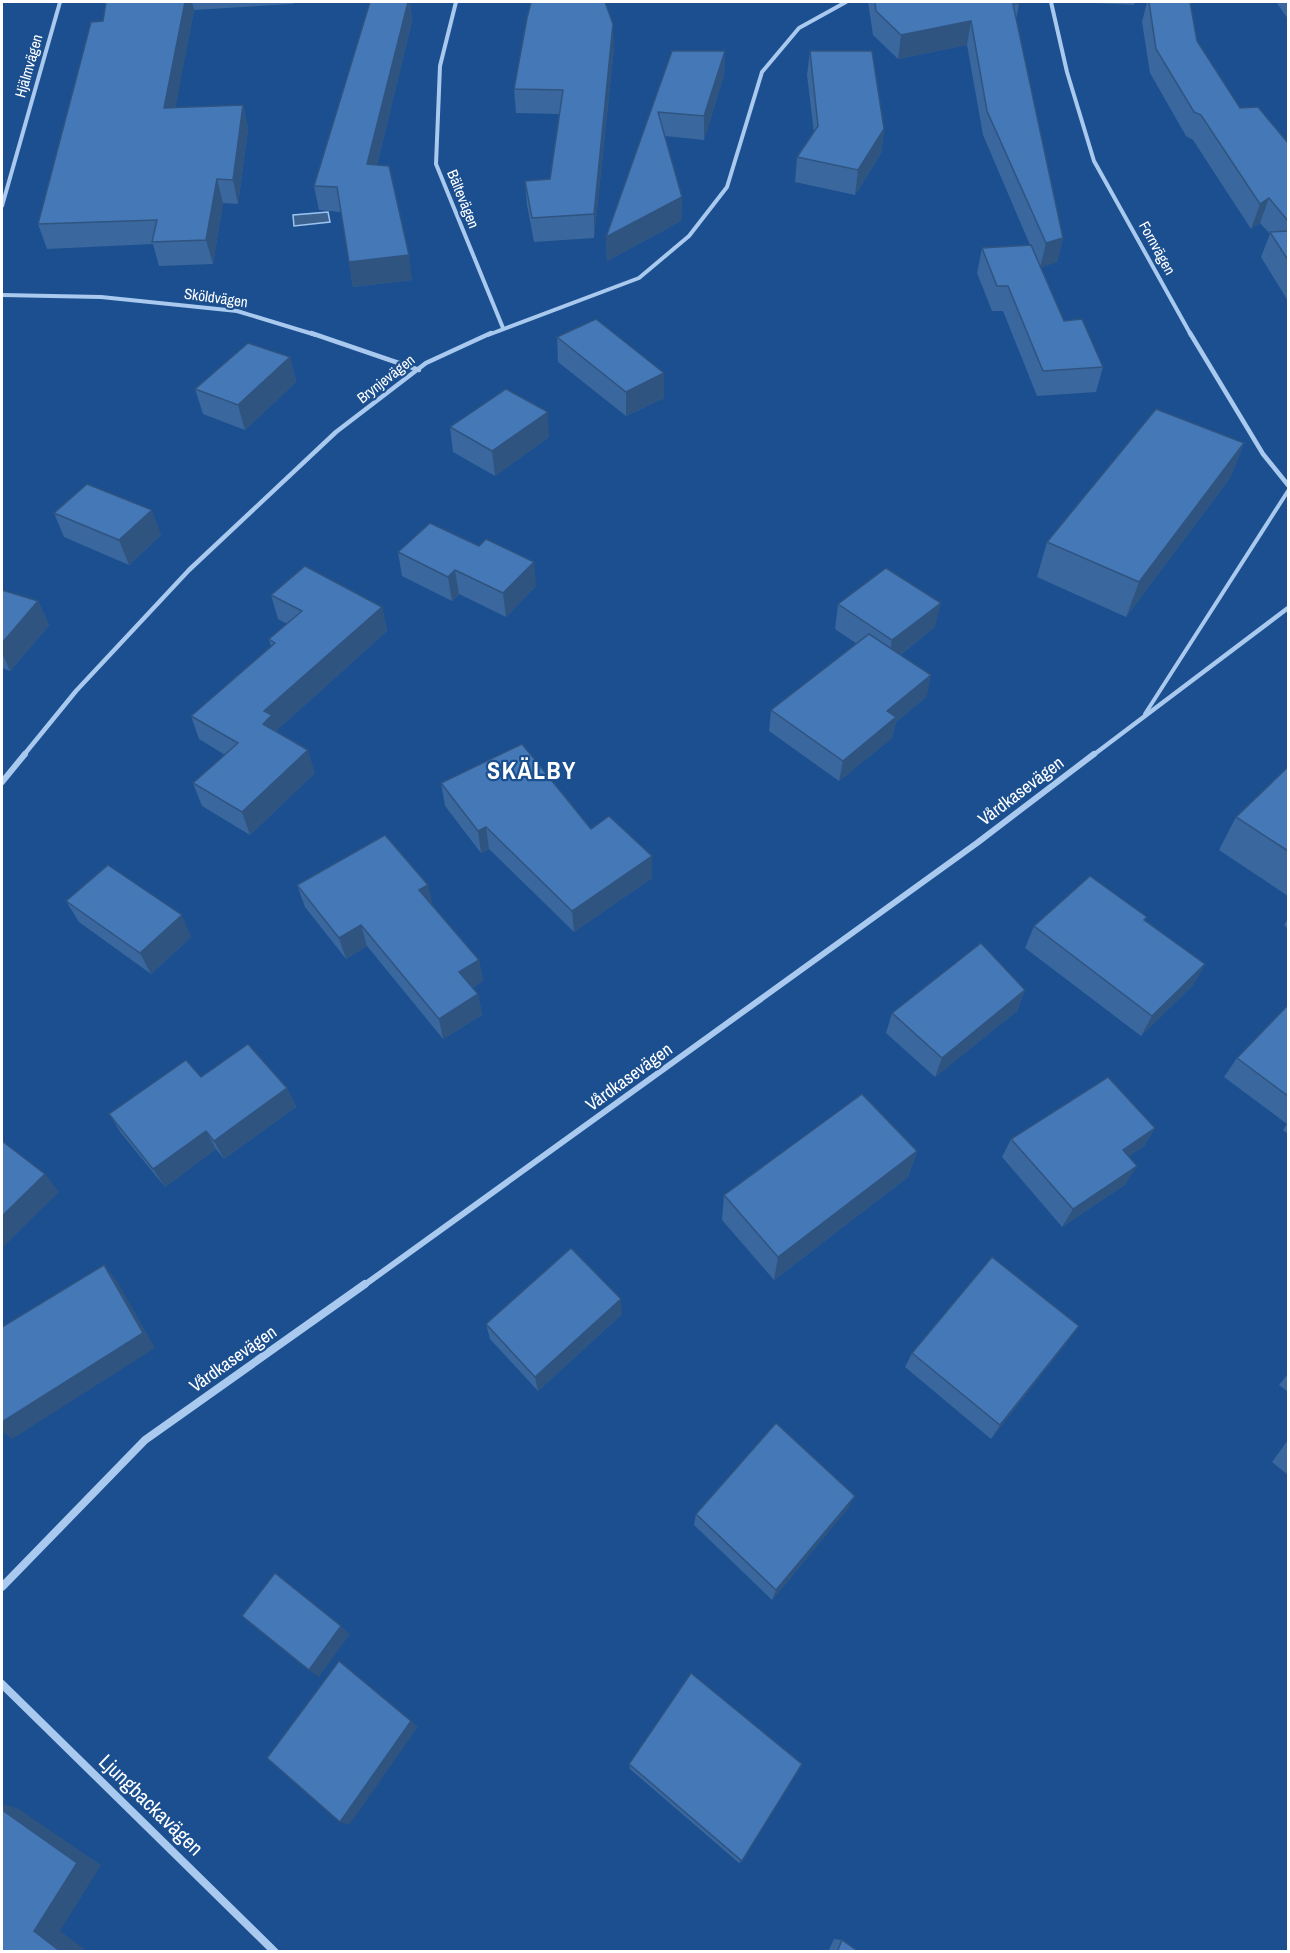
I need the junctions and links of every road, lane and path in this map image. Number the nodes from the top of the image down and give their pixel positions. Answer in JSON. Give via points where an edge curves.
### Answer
{"nodes":[{"id":1,"x":60,"y":2,"type":"edge"},
{"id":2,"x":456,"y":2,"type":"edge"},
{"id":3,"x":846,"y":2,"type":"edge"},
{"id":4,"x":1051,"y":2,"type":"edge"},
{"id":5,"x":2,"y":206,"type":"edge"},
{"id":6,"x":2,"y":295,"type":"edge"},
{"id":7,"x":503,"y":328,"type":"junction"},
{"id":8,"x":419,"y":370,"type":"junction"},
{"id":9,"x":1288,"y":484,"type":"edge"},
{"id":10,"x":1288,"y":491,"type":"edge"},
{"id":11,"x":1288,"y":608,"type":"edge"},
{"id":12,"x":1145,"y":714,"type":"junction"},
{"id":13,"x":2,"y":782,"type":"edge"},
{"id":14,"x":2,"y":1587,"type":"edge"},
{"id":15,"x":2,"y":1684,"type":"edge"},
{"id":16,"x":275,"y":1952,"type":"edge"}],
"edges":[{"from":1,"to":5,"type":"street","name":"Hjälmvägen"},
{"from":2,"to":7,"type":"street","name":"Bältevägen","via":[[440,66],[436,164]]},
{"from":3,"to":7,"type":"street","name":"Brynjevägen","via":[[799,28],[762,72],[727,187],[689,236],[639,278]]},
{"from":4,"to":9,"type":"street","name":"Fornvägen","via":[[1067,72],[1095,161],[1199,349],[1263,454]]},
{"from":6,"to":8,"type":"street","name":"Sköldvägen","via":[[100,297],[237,311]]},
{"from":7,"to":8,"type":"street","name":"Brynjevägen","via":[[426,363]]},
{"from":8,"to":13,"type":"street","name":"Brynjevägen","via":[[336,432],[189,570],[76,690]]},
{"from":10,"to":12,"type":"lane"},
{"from":11,"to":12,"type":"street","name":"Vårdkasevägen"},
{"from":12,"to":14,"type":"street","name":"Vårdkasevägen","via":[[977,843],[145,1440]]},
{"from":15,"to":16,"type":"street","name":"Ljungbackavägen"}]}
